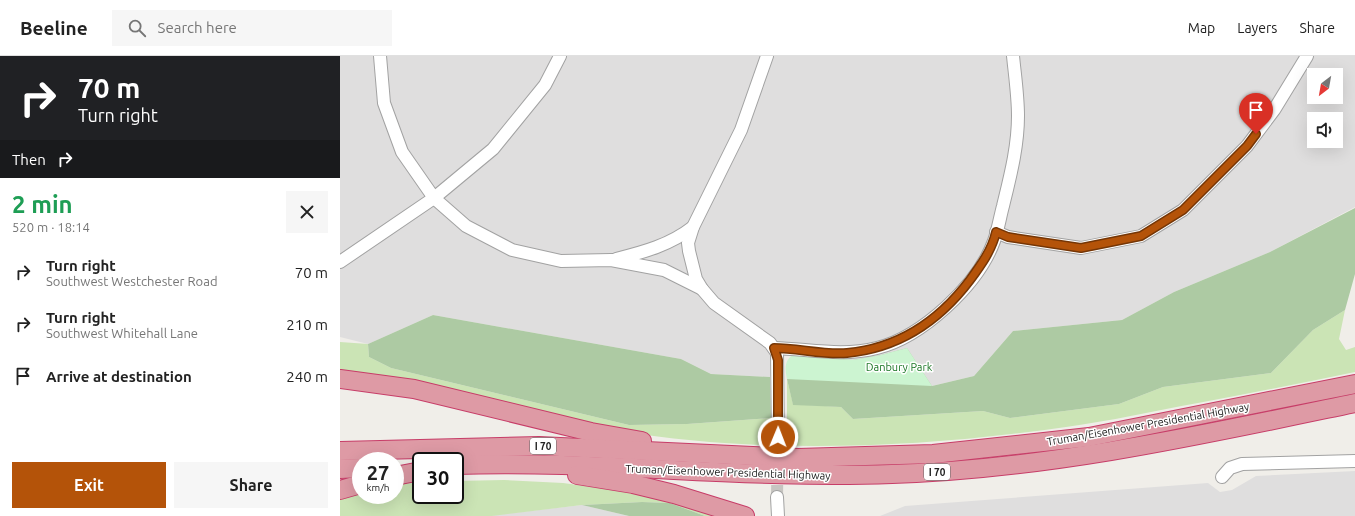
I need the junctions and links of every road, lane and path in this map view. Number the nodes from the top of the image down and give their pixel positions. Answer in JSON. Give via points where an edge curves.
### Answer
{"nodes":[{"id":1,"x":380,"y":56,"type":"edge"},
{"id":2,"x":560,"y":56,"type":"edge"},
{"id":3,"x":767,"y":56,"type":"edge"},
{"id":4,"x":1013,"y":56,"type":"edge"},
{"id":5,"x":1307,"y":56,"type":"edge"},
{"id":6,"x":434,"y":198,"type":"junction"},
{"id":7,"x":693,"y":227,"type":"junction"},
{"id":8,"x":996,"y":232,"type":"junction"},
{"id":9,"x":611,"y":260,"type":"junction"},
{"id":10,"x":340,"y":262,"type":"edge"},
{"id":11,"x":702,"y":288,"type":"junction"},
{"id":12,"x":774,"y":348,"type":"junction"},
{"id":13,"x":340,"y":378,"type":"edge"},
{"id":14,"x":1355,"y":381,"type":"edge"},
{"id":15,"x":340,"y":383,"type":"edge"},
{"id":16,"x":373,"y":383,"type":"junction"},
{"id":17,"x":1355,"y":384,"type":"edge"},
{"id":18,"x":1326,"y":390,"type":"junction"},
{"id":19,"x":1355,"y":403,"type":"edge"},
{"id":20,"x":1355,"y":412,"type":"edge"},
{"id":21,"x":1270,"y":420,"type":"junction"},
{"id":22,"x":778,"y":437,"type":"tunnel mouth"},
{"id":23,"x":340,"y":451,"type":"edge"},
{"id":24,"x":746,"y":456,"type":"junction"},
{"id":25,"x":1355,"y":461,"type":"edge"},
{"id":26,"x":513,"y":464,"type":"junction"},
{"id":27,"x":464,"y":465,"type":"edge"},
{"id":28,"x":352,"y":468,"type":"edge"},
{"id":29,"x":340,"y":469,"type":"edge"},
{"id":30,"x":1222,"y":477,"type":"dead end"},
{"id":31,"x":352,"y":487,"type":"edge"},
{"id":32,"x":340,"y":490,"type":"edge"},
{"id":33,"x":777,"y":497,"type":"tunnel mouth"},
{"id":34,"x":745,"y":516,"type":"edge"},
{"id":35,"x":778,"y":516,"type":"edge"}],
"edges":[{"from":1,"to":6,"type":"street","via":[[384,103],[402,152]]},
{"from":2,"to":6,"type":"street","via":[[544,85],[493,149]]},
{"from":3,"to":7,"type":"street","via":[[741,130]]},
{"from":4,"to":8,"type":"street","via":[[1018,117],[1014,163]]},
{"from":5,"to":8,"type":"street","via":[[1274,110],[1247,146],[1183,210],[1141,236],[1081,248],[1008,237]]},
{"from":6,"to":9,"type":"street","via":[[466,226],[512,250],[561,261]]},
{"from":6,"to":10,"type":"street"},
{"from":7,"to":9,"type":"street","via":[[680,237],[646,252]]},
{"from":7,"to":11,"type":"street","via":[[688,243],[689,251],[696,279]]},
{"from":8,"to":12,"type":"street","via":[[994,242],[980,267],[962,290],[938,316],[907,336],[878,348],[846,353]]},
{"from":9,"to":11,"type":"street","via":[[664,270]]},
{"from":11,"to":12,"type":"street","via":[[714,302]]},
{"from":12,"to":22,"type":"street","via":[[778,360]]},
{"from":13,"to":16,"type":"highway"},
{"from":14,"to":18,"type":"highway"},
{"from":15,"to":16,"type":"highway"},
{"from":16,"to":24,"type":"highway","via":[[414,389],[591,432]]},
{"from":17,"to":18,"type":"highway","name":"Truman/Eisenhower Presidential Highway","number":"I 70"},
{"from":18,"to":24,"type":"highway","name":"Truman/Eisenhower Presidential Highway","number":"I 70","via":[[1164,423],[1046,443],[933,454],[869,457]]},
{"from":19,"to":21,"type":"highway","name":"Truman/Eisenhower Presidential Highway","number":"I 70"},
{"from":20,"to":21,"type":"highway"},
{"from":21,"to":26,"type":"highway","name":"Truman/Eisenhower Presidential Highway","number":"I 70","via":[[1095,454],[931,472],[837,476],[768,475]]},
{"from":23,"to":24,"type":"highway","name":"Truman/Eisenhower Presidential Highway","number":"I 70","via":[[532,446]]},
{"from":25,"to":30,"type":"street","via":[[1242,464],[1230,468]]},
{"from":26,"to":27,"type":"highway","name":"Truman/Eisenhower Presidential Highway","number":"I 70"},
{"from":26,"to":34,"type":"highway","via":[[633,484]]},
{"from":28,"to":29,"type":"highway"},
{"from":31,"to":32,"type":"highway"},
{"from":33,"to":35,"type":"street"}]}
